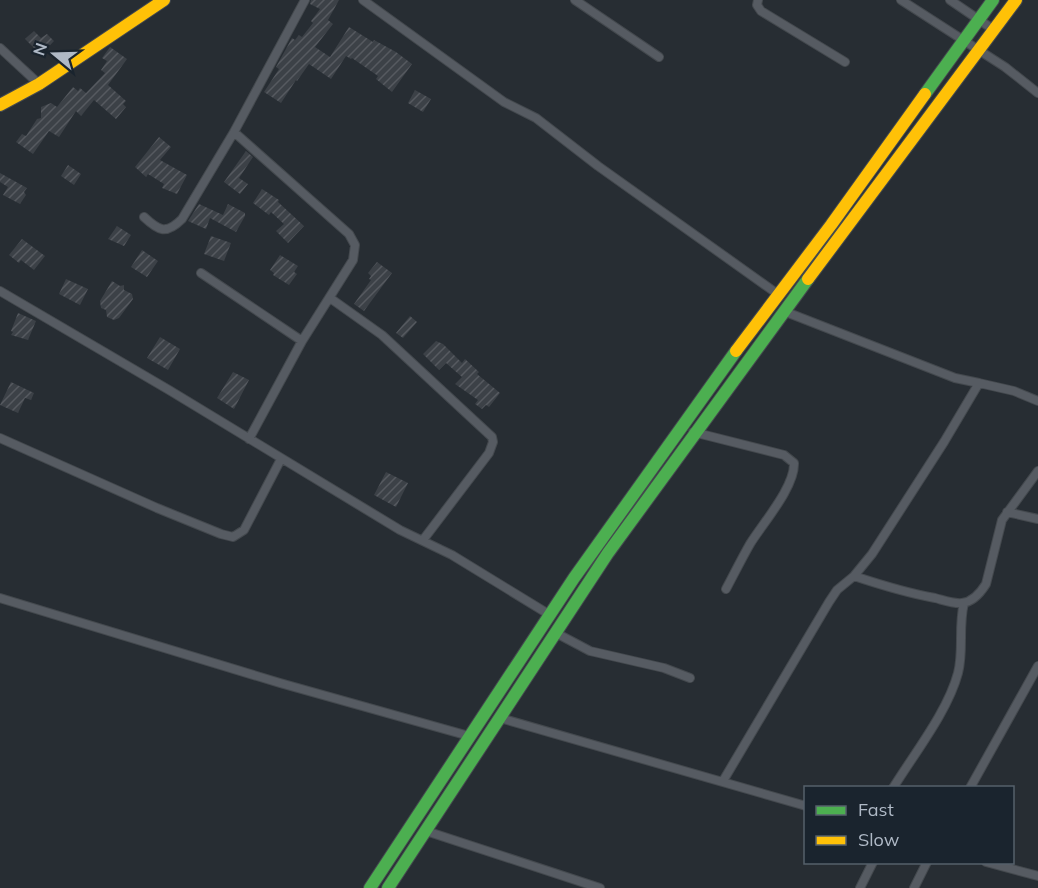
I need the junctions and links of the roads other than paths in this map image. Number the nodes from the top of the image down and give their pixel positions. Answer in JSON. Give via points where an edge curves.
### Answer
{"nodes":[{"id":1,"x":164,"y":0,"type":"edge"},
{"id":2,"x":304,"y":0,"type":"edge"},
{"id":3,"x":363,"y":0,"type":"edge"},
{"id":4,"x":575,"y":0,"type":"edge"},
{"id":5,"x":758,"y":0,"type":"edge"},
{"id":6,"x":901,"y":0,"type":"edge"},
{"id":7,"x":950,"y":0,"type":"edge"},
{"id":8,"x":993,"y":0,"type":"edge"},
{"id":9,"x":1016,"y":0,"type":"edge"},
{"id":10,"x":978,"y":19,"type":"junction"},
{"id":11,"x":994,"y":30,"type":"junction"},
{"id":12,"x":963,"y":41,"type":"junction"},
{"id":13,"x":0,"y":48,"type":"edge"},
{"id":14,"x":978,"y":51,"type":"junction"},
{"id":15,"x":659,"y":57,"type":"dead end"},
{"id":16,"x":845,"y":62,"type":"dead end"},
{"id":17,"x":39,"y":84,"type":"junction"},
{"id":18,"x":1038,"y":93,"type":"edge"},
{"id":19,"x":0,"y":105,"type":"edge"},
{"id":20,"x":234,"y":132,"type":"junction"},
{"id":21,"x":144,"y":217,"type":"dead end"},
{"id":22,"x":201,"y":273,"type":"dead end"},
{"id":23,"x":0,"y":291,"type":"edge"},
{"id":24,"x":779,"y":295,"type":"junction"},
{"id":25,"x":330,"y":298,"type":"junction"},
{"id":26,"x":786,"y":312,"type":"junction"},
{"id":27,"x":302,"y":341,"type":"junction"},
{"id":28,"x":979,"y":383,"type":"junction"},
{"id":29,"x":1038,"y":401,"type":"edge"},
{"id":30,"x":681,"y":429,"type":"junction"},
{"id":31,"x":696,"y":433,"type":"junction"},
{"id":32,"x":0,"y":438,"type":"edge"},
{"id":33,"x":249,"y":439,"type":"junction"},
{"id":34,"x":281,"y":459,"type":"junction"},
{"id":35,"x":1038,"y":471,"type":"edge"},
{"id":36,"x":1006,"y":512,"type":"junction"},
{"id":37,"x":1038,"y":519,"type":"edge"},
{"id":38,"x":423,"y":540,"type":"junction"},
{"id":39,"x":854,"y":576,"type":"junction"},
{"id":40,"x":726,"y":589,"type":"dead end"},
{"id":41,"x":0,"y":598,"type":"edge"},
{"id":42,"x":964,"y":603,"type":"junction"},
{"id":43,"x":550,"y":615,"type":"junction"},
{"id":44,"x":556,"y":633,"type":"junction"},
{"id":45,"x":1038,"y":666,"type":"edge"},
{"id":46,"x":690,"y":678,"type":"dead end"},
{"id":47,"x":500,"y":718,"type":"junction"},
{"id":48,"x":469,"y":736,"type":"junction"},
{"id":49,"x":723,"y":781,"type":"junction"},
{"id":50,"x":895,"y":786,"type":"edge"},
{"id":51,"x":971,"y":786,"type":"edge"},
{"id":52,"x":804,"y":805,"type":"edge"},
{"id":53,"x":426,"y":831,"type":"junction"},
{"id":54,"x":872,"y":864,"type":"edge"},
{"id":55,"x":926,"y":864,"type":"edge"},
{"id":56,"x":993,"y":864,"type":"edge"},
{"id":57,"x":1038,"y":876,"type":"edge"},
{"id":58,"x":369,"y":888,"type":"edge"},
{"id":59,"x":388,"y":888,"type":"edge"},
{"id":60,"x":600,"y":888,"type":"edge"},
{"id":61,"x":860,"y":888,"type":"edge"},
{"id":62,"x":914,"y":888,"type":"edge"}],
"edges":[{"from":1,"to":17,"type":"main road"},
{"from":2,"to":20,"type":"street"},
{"from":3,"to":24,"type":"street","via":[[504,102],[536,118]]},
{"from":4,"to":15,"type":"street"},
{"from":5,"to":16,"type":"street","via":[[761,11]]},
{"from":6,"to":12,"type":"street"},
{"from":7,"to":10,"type":"street"},
{"from":8,"to":10,"type":"main road"},
{"from":9,"to":11,"type":"main road"},
{"from":10,"to":11,"type":"street"},
{"from":10,"to":12,"type":"main road"},
{"from":11,"to":14,"type":"main road"},
{"from":12,"to":14,"type":"street"},
{"from":12,"to":24,"type":"main road"},
{"from":13,"to":17,"type":"street"},
{"from":14,"to":18,"type":"street"},
{"from":14,"to":26,"type":"main road"},
{"from":17,"to":19,"type":"main road"},
{"from":20,"to":21,"type":"street","via":[[176,225],[160,230]]},
{"from":20,"to":25,"type":"street","via":[[353,239],[353,260]]},
{"from":22,"to":27,"type":"street"},
{"from":23,"to":33,"type":"street"},
{"from":24,"to":30,"type":"main road"},
{"from":25,"to":27,"type":"street"},
{"from":25,"to":38,"type":"street","via":[[382,335],[492,437],[489,453]]},
{"from":26,"to":28,"type":"street","via":[[936,372]]},
{"from":26,"to":31,"type":"main road"},
{"from":27,"to":33,"type":"street"},
{"from":28,"to":29,"type":"street"},
{"from":28,"to":39,"type":"street","via":[[922,477]]},
{"from":30,"to":31,"type":"street"},
{"from":30,"to":43,"type":"main road"},
{"from":31,"to":40,"type":"street","via":[[789,456],[794,463],[781,497]]},
{"from":31,"to":44,"type":"main road","via":[[608,553]]},
{"from":32,"to":34,"type":"street","via":[[157,508],[233,537],[244,530]]},
{"from":33,"to":34,"type":"street"},
{"from":34,"to":38,"type":"street"},
{"from":35,"to":36,"type":"street"},
{"from":36,"to":37,"type":"street"},
{"from":36,"to":42,"type":"street","via":[[986,584]]},
{"from":38,"to":43,"type":"street"},
{"from":39,"to":42,"type":"street","via":[[900,591]]},
{"from":39,"to":49,"type":"street","via":[[829,602]]},
{"from":41,"to":48,"type":"street"},
{"from":42,"to":50,"type":"street","via":[[960,620],[961,659],[952,692]]},
{"from":43,"to":48,"type":"main road"},
{"from":44,"to":46,"type":"street","via":[[590,651]]},
{"from":44,"to":47,"type":"main road"},
{"from":45,"to":51,"type":"street"},
{"from":47,"to":49,"type":"street"},
{"from":47,"to":53,"type":"main road"},
{"from":48,"to":58,"type":"main road"},
{"from":49,"to":52,"type":"street"},
{"from":53,"to":59,"type":"main road"},
{"from":53,"to":60,"type":"street"},
{"from":54,"to":61,"type":"street"},
{"from":55,"to":62,"type":"street"},
{"from":56,"to":57,"type":"street"}]}
